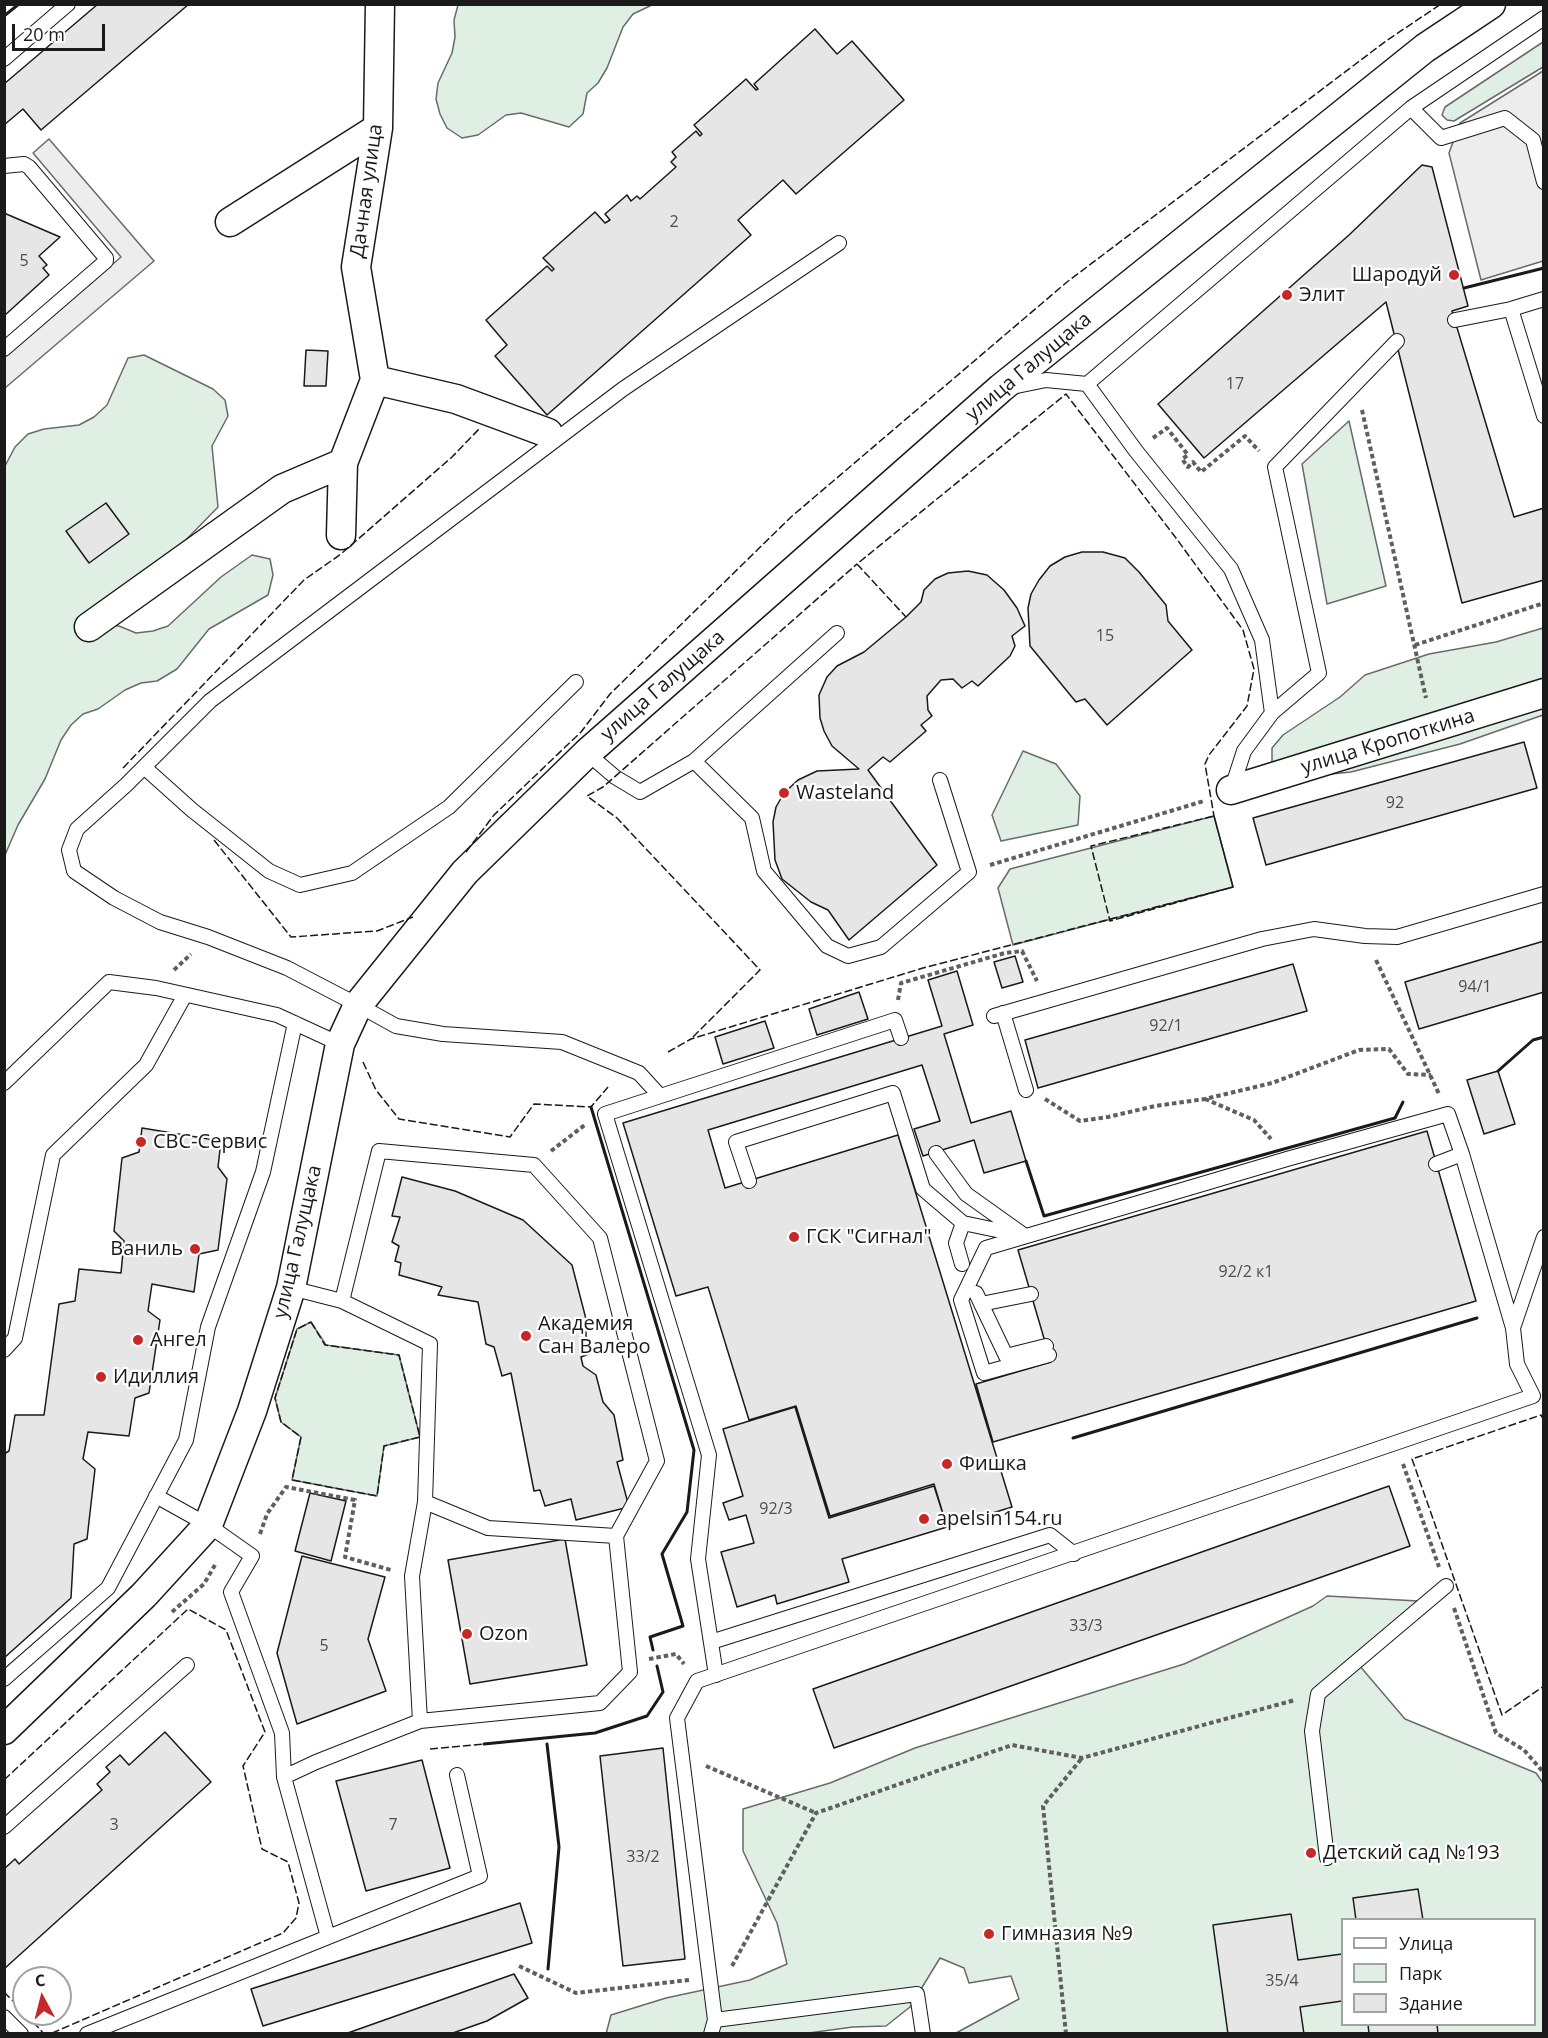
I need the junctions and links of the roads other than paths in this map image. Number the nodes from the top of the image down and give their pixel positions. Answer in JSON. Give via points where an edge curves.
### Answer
{"nodes":[{"id":1,"x":68,"y":4,"type":"edge"},
{"id":2,"x":380,"y":4,"type":"edge"},
{"id":3,"x":1491,"y":4,"type":"edge"},
{"id":4,"x":1544,"y":18,"type":"edge"},
{"id":5,"x":4,"y":59,"type":"edge"},
{"id":6,"x":1411,"y":108,"type":"junction"},
{"id":7,"x":378,"y":128,"type":"junction"},
{"id":8,"x":4,"y":166,"type":"edge"},
{"id":9,"x":1544,"y":182,"type":"edge"},
{"id":10,"x":230,"y":222,"type":"dead end"},
{"id":11,"x":839,"y":243,"type":"dead end"},
{"id":12,"x":1544,"y":299,"type":"edge"},
{"id":13,"x":1511,"y":309,"type":"junction"},
{"id":14,"x":1455,"y":320,"type":"dead end"},
{"id":15,"x":1397,"y":341,"type":"dead end"},
{"id":16,"x":4,"y":349,"type":"edge"},
{"id":17,"x":375,"y":380,"type":"junction"},
{"id":18,"x":1087,"y":384,"type":"junction"},
{"id":19,"x":1001,"y":388,"type":"junction"},
{"id":20,"x":1544,"y":416,"type":"edge"},
{"id":21,"x":548,"y":433,"type":"dead end"},
{"id":22,"x":343,"y":463,"type":"junction"},
{"id":23,"x":341,"y":535,"type":"dead end"},
{"id":24,"x":89,"y":627,"type":"dead end"},
{"id":25,"x":837,"y":633,"type":"dead end"},
{"id":26,"x":576,"y":682,"type":"dead end"},
{"id":27,"x":1544,"y":693,"type":"edge"},
{"id":28,"x":1272,"y":712,"type":"junction"},
{"id":29,"x":587,"y":753,"type":"junction"},
{"id":30,"x":694,"y":761,"type":"junction"},
{"id":31,"x":144,"y":767,"type":"junction"},
{"id":32,"x":940,"y":780,"type":"dead end"},
{"id":33,"x":1232,"y":790,"type":"joint"},
{"id":34,"x":1544,"y":894,"type":"edge"},
{"id":35,"x":185,"y":995,"type":"junction"},
{"id":36,"x":358,"y":1005,"type":"junction"},
{"id":37,"x":295,"y":1023,"type":"junction"},
{"id":38,"x":901,"y":1038,"type":"dead end"},
{"id":39,"x":340,"y":1044,"type":"junction"},
{"id":40,"x":4,"y":1083,"type":"edge"},
{"id":41,"x":1026,"y":1090,"type":"dead end"},
{"id":42,"x":660,"y":1096,"type":"junction"},
{"id":43,"x":936,"y":1153,"type":"dead end"},
{"id":44,"x":1462,"y":1154,"type":"junction"},
{"id":45,"x":1436,"y":1164,"type":"dead end"},
{"id":46,"x":749,"y":1180,"type":"dead end"},
{"id":47,"x":963,"y":1222,"type":"junction"},
{"id":48,"x":1025,"y":1236,"type":"junction"},
{"id":49,"x":1544,"y":1237,"type":"edge"},
{"id":50,"x":962,"y":1264,"type":"dead end"},
{"id":51,"x":291,"y":1288,"type":"junction"},
{"id":52,"x":1031,"y":1294,"type":"dead end"},
{"id":53,"x":342,"y":1301,"type":"junction"},
{"id":54,"x":1513,"y":1328,"type":"junction"},
{"id":55,"x":4,"y":1350,"type":"edge"},
{"id":56,"x":1538,"y":1398,"type":"edge"},
{"id":57,"x":156,"y":1496,"type":"junction"},
{"id":58,"x":425,"y":1502,"type":"junction"},
{"id":59,"x":208,"y":1525,"type":"junction"},
{"id":60,"x":616,"y":1536,"type":"junction"},
{"id":61,"x":1074,"y":1554,"type":"junction"},
{"id":62,"x":1446,"y":1586,"type":"road end"},
{"id":63,"x":711,"y":1642,"type":"junction"},
{"id":64,"x":187,"y":1665,"type":"dead end"},
{"id":65,"x":716,"y":1675,"type":"junction"},
{"id":66,"x":4,"y":1679,"type":"edge"},
{"id":67,"x":420,"y":1720,"type":"junction"},
{"id":68,"x":4,"y":1730,"type":"edge"},
{"id":69,"x":457,"y":1775,"type":"dead end"},
{"id":70,"x":284,"y":1777,"type":"junction"},
{"id":71,"x":4,"y":1827,"type":"edge"},
{"id":72,"x":1327,"y":1858,"type":"dead end"},
{"id":73,"x":328,"y":1937,"type":"junction"},
{"id":74,"x":4,"y":2017,"type":"edge"},
{"id":75,"x":713,"y":2027,"type":"edge"},
{"id":76,"x":21,"y":2034,"type":"edge"},
{"id":77,"x":87,"y":2034,"type":"edge"},
{"id":78,"x":923,"y":2034,"type":"edge"}],
"edges":[{"from":1,"to":5,"type":"lane"},
{"from":2,"to":7,"type":"street","name":"Дачная улица"},
{"from":3,"to":19,"type":"street","name":"улица Галущака","via":[[1425,48]]},
{"from":4,"to":6,"type":"lane"},
{"from":6,"to":9,"type":"lane","via":[[1442,138],[1505,118],[1533,140]]},
{"from":6,"to":18,"type":"lane"},
{"from":7,"to":10,"type":"street"},
{"from":7,"to":17,"type":"street","name":"Дачная улица","via":[[356,267]]},
{"from":8,"to":16,"type":"lane","via":[[29,167],[106,258]]},
{"from":11,"to":31,"type":"lane","via":[[623,389],[210,701]]},
{"from":12,"to":13,"type":"lane"},
{"from":13,"to":14,"type":"lane"},
{"from":13,"to":20,"type":"lane"},
{"from":15,"to":28,"type":"lane","via":[[1275,467],[1319,673]]},
{"from":17,"to":21,"type":"street","via":[[456,399]]},
{"from":17,"to":22,"type":"street"},
{"from":18,"to":19,"type":"lane","via":[[1046,380]]},
{"from":18,"to":28,"type":"lane","via":[[1231,569],[1262,640]]},
{"from":19,"to":29,"type":"street","name":"улица Галущака"},
{"from":22,"to":23,"type":"street"},
{"from":22,"to":24,"type":"street","via":[[282,489]]},
{"from":25,"to":30,"type":"lane"},
{"from":26,"to":31,"type":"lane","via":[[449,807],[352,873],[300,885],[269,871]]},
{"from":27,"to":33,"type":"street","name":"улица Кропоткина"},
{"from":28,"to":33,"type":"lane","via":[[1244,752]]},
{"from":29,"to":30,"type":"lane","name":"улица Галущака","via":[[640,792]]},
{"from":29,"to":36,"type":"street","name":"улица Галущака","via":[[465,872]]},
{"from":30,"to":32,"type":"lane","via":[[752,818],[764,871],[827,946],[848,956],[881,946],[969,872]]},
{"from":31,"to":36,"type":"lane","via":[[77,829],[69,850],[74,871],[160,922],[287,968]]},
{"from":34,"to":41,"type":"lane","via":[[1397,937],[1314,929],[1267,938],[999,1015]]},
{"from":35,"to":37,"type":"lane","via":[[277,1014]]},
{"from":35,"to":40,"type":"lane","via":[[109,982]]},
{"from":35,"to":55,"type":"lane","via":[[146,1065],[53,1155],[15,1338]]},
{"from":36,"to":39,"type":"street","name":"улица Галущака"},
{"from":36,"to":42,"type":"lane","via":[[396,1026],[443,1034],[562,1042],[639,1073]]},
{"from":37,"to":39,"type":"lane"},
{"from":37,"to":57,"type":"lane","via":[[263,1173],[208,1327],[186,1440]]},
{"from":38,"to":42,"type":"lane","via":[[895,1020]]},
{"from":39,"to":51,"type":"street","name":"улица Галущака"},
{"from":42,"to":63,"type":"lane","via":[[605,1114],[709,1455],[698,1559]]},
{"from":43,"to":48,"type":"lane","via":[[966,1194]]},
{"from":44,"to":45,"type":"lane"},
{"from":44,"to":48,"type":"lane","via":[[1448,1114]]},
{"from":44,"to":54,"type":"lane"},
{"from":46,"to":47,"type":"lane","via":[[736,1142],[893,1093],[923,1189]]},
{"from":47,"to":48,"type":"lane"},
{"from":47,"to":50,"type":"lane","via":[[956,1243]]},
{"from":48,"to":52,"type":"lane","via":[[986,1248],[961,1300],[984,1373],[1047,1350],[1006,1356],[979,1299]]},
{"from":49,"to":54,"type":"lane"},
{"from":51,"to":53,"type":"lane"},
{"from":51,"to":59,"type":"street","name":"улица Галущака","via":[[252,1412]]},
{"from":53,"to":58,"type":"lane","via":[[430,1344]]},
{"from":53,"to":60,"type":"lane","via":[[379,1152],[534,1165],[600,1238],[657,1461]]},
{"from":54,"to":56,"type":"lane","via":[[1517,1364]]},
{"from":56,"to":61,"type":"lane"},
{"from":57,"to":59,"type":"lane"},
{"from":57,"to":66,"type":"lane","via":[[108,1588]]},
{"from":58,"to":60,"type":"lane","via":[[488,1528]]},
{"from":58,"to":67,"type":"lane","via":[[412,1576]]},
{"from":59,"to":68,"type":"street","name":"улица Галущака","via":[[144,1595]]},
{"from":59,"to":70,"type":"lane","via":[[252,1556],[231,1592],[282,1733]]},
{"from":60,"to":67,"type":"lane","via":[[630,1672],[600,1703]]},
{"from":61,"to":63,"type":"lane","via":[[1050,1535]]},
{"from":61,"to":65,"type":"lane"},
{"from":62,"to":72,"type":"lane","via":[[1318,1694],[1312,1731]]},
{"from":63,"to":65,"type":"lane"},
{"from":64,"to":71,"type":"lane"},
{"from":65,"to":75,"type":"lane","via":[[697,1681],[677,1718]]},
{"from":67,"to":70,"type":"lane"},
{"from":69,"to":73,"type":"lane","via":[[480,1876]]},
{"from":70,"to":73,"type":"lane"},
{"from":73,"to":77,"type":"lane"},
{"from":74,"to":76,"type":"lane"},
{"from":75,"to":78,"type":"lane","via":[[917,1994]]}]}
